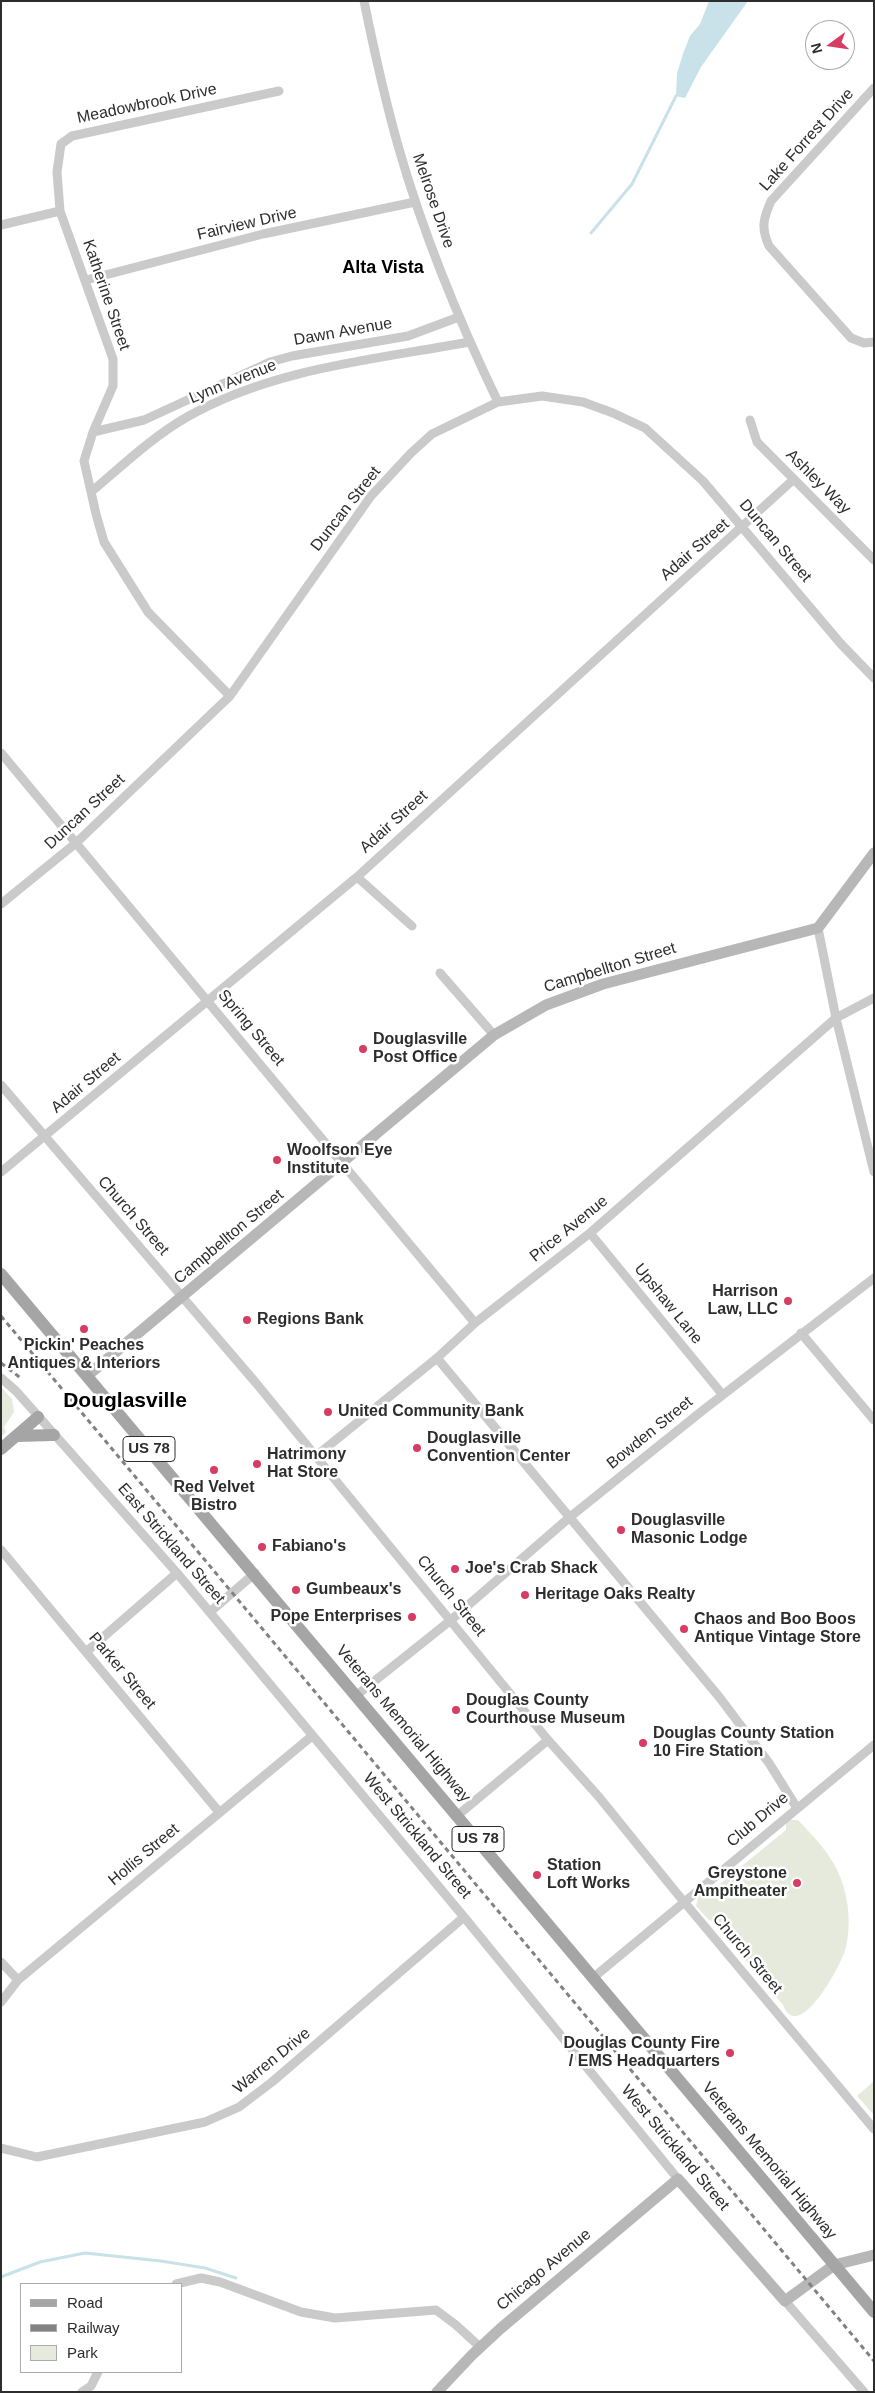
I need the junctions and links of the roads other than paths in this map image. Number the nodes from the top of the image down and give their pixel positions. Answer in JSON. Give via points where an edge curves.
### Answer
{"nodes":[{"id":1,"x":364,"y":1,"type":"edge"},
{"id":2,"x":874,"y":88,"type":"edge"},
{"id":3,"x":279,"y":91,"type":"dead end"},
{"id":4,"x":415,"y":202,"type":"junction"},
{"id":5,"x":60,"y":211,"type":"junction"},
{"id":6,"x":1,"y":225,"type":"edge"},
{"id":7,"x":86,"y":280,"type":"junction"},
{"id":8,"x":458,"y":317,"type":"junction"},
{"id":9,"x":469,"y":342,"type":"junction"},
{"id":10,"x":874,"y":342,"type":"edge"},
{"id":11,"x":498,"y":402,"type":"junction"},
{"id":12,"x":750,"y":420,"type":"dead end"},
{"id":13,"x":93,"y":432,"type":"junction"},
{"id":14,"x":794,"y":479,"type":"junction"},
{"id":15,"x":91,"y":492,"type":"junction"},
{"id":16,"x":743,"y":528,"type":"junction"},
{"id":17,"x":874,"y":560,"type":"edge"},
{"id":18,"x":874,"y":678,"type":"edge"},
{"id":19,"x":230,"y":696,"type":"junction"},
{"id":20,"x":1,"y":753,"type":"edge"},
{"id":21,"x":76,"y":843,"type":"junction"},
{"id":22,"x":874,"y":853,"type":"edge"},
{"id":23,"x":356,"y":877,"type":"junction"},
{"id":24,"x":1,"y":904,"type":"edge"},
{"id":25,"x":412,"y":926,"type":"dead end"},
{"id":26,"x":818,"y":928,"type":"junction"},
{"id":27,"x":440,"y":973,"type":"dead end"},
{"id":28,"x":874,"y":998,"type":"edge"},
{"id":29,"x":209,"y":1001,"type":"junction"},
{"id":30,"x":836,"y":1018,"type":"junction"},
{"id":31,"x":494,"y":1035,"type":"junction"},
{"id":32,"x":1,"y":1085,"type":"edge"},
{"id":33,"x":45,"y":1136,"type":"junction"},
{"id":34,"x":342,"y":1162,"type":"junction"},
{"id":35,"x":1,"y":1172,"type":"edge"},
{"id":36,"x":874,"y":1172,"type":"edge"},
{"id":37,"x":590,"y":1233,"type":"junction"},
{"id":38,"x":1,"y":1274,"type":"edge"},
{"id":39,"x":874,"y":1278,"type":"edge"},
{"id":40,"x":183,"y":1296,"type":"junction"},
{"id":41,"x":475,"y":1323,"type":"junction"},
{"id":42,"x":801,"y":1333,"type":"junction"},
{"id":43,"x":437,"y":1358,"type":"junction"},
{"id":44,"x":87,"y":1376,"type":"junction"},
{"id":45,"x":1,"y":1378,"type":"edge"},
{"id":46,"x":722,"y":1394,"type":"junction"},
{"id":47,"x":38,"y":1417,"type":"junction"},
{"id":48,"x":874,"y":1420,"type":"edge"},
{"id":49,"x":54,"y":1435,"type":"junction"},
{"id":50,"x":16,"y":1436,"type":"junction"},
{"id":51,"x":1,"y":1449,"type":"edge"},
{"id":52,"x":316,"y":1456,"type":"junction"},
{"id":53,"x":570,"y":1517,"type":"junction"},
{"id":54,"x":1,"y":1550,"type":"edge"},
{"id":55,"x":177,"y":1573,"type":"junction"},
{"id":56,"x":254,"y":1573,"type":"junction"},
{"id":57,"x":210,"y":1612,"type":"junction"},
{"id":58,"x":451,"y":1620,"type":"junction"},
{"id":59,"x":86,"y":1652,"type":"junction"},
{"id":60,"x":357,"y":1695,"type":"junction"},
{"id":61,"x":312,"y":1736,"type":"junction"},
{"id":62,"x":548,"y":1740,"type":"junction"},
{"id":63,"x":874,"y":1745,"type":"edge"},
{"id":64,"x":797,"y":1808,"type":"junction"},
{"id":65,"x":219,"y":1812,"type":"junction"},
{"id":66,"x":458,"y":1815,"type":"junction"},
{"id":67,"x":684,"y":1902,"type":"junction"},
{"id":68,"x":464,"y":1917,"type":"junction"},
{"id":69,"x":1,"y":1962,"type":"edge"},
{"id":70,"x":594,"y":1977,"type":"junction"},
{"id":71,"x":18,"y":1980,"type":"junction"},
{"id":72,"x":1,"y":2002,"type":"edge"},
{"id":73,"x":874,"y":2129,"type":"edge"},
{"id":74,"x":1,"y":2148,"type":"edge"},
{"id":75,"x":678,"y":2179,"type":"junction"},
{"id":76,"x":874,"y":2255,"type":"edge"},
{"id":77,"x":834,"y":2266,"type":"junction"},
{"id":78,"x":180,"y":2283,"type":"edge"},
{"id":79,"x":785,"y":2300,"type":"junction"},
{"id":80,"x":874,"y":2312,"type":"edge"},
{"id":81,"x":480,"y":2347,"type":"junction"},
{"id":82,"x":98,"y":2373,"type":"edge"},
{"id":83,"x":82,"y":2392,"type":"edge"},
{"id":84,"x":437,"y":2392,"type":"edge"},
{"id":85,"x":864,"y":2392,"type":"edge"}],
"edges":[{"from":1,"to":4,"type":"street","name":"Melrose Drive","via":[[398,147]]},
{"from":2,"to":10,"type":"street","name":"Lake Forrest Drive","via":[[771,201],[763,220],[763,232],[769,246],[851,338],[864,343]]},
{"from":3,"to":5,"type":"street","name":"Meadowbrook Drive","via":[[72,136],[61,144],[58,157]]},
{"from":4,"to":7,"type":"street","name":"Fairview Drive","via":[[263,234]]},
{"from":4,"to":8,"type":"street","name":"Melrose Drive"},
{"from":5,"to":6,"type":"street"},
{"from":5,"to":7,"type":"street","name":"Katherine Street"},
{"from":7,"to":13,"type":"street","name":"Katherine Street","via":[[111,353],[114,373],[109,397]]},
{"from":8,"to":9,"type":"street","name":"Melrose Drive"},
{"from":8,"to":13,"type":"street","name":"Dawn Avenue","via":[[408,336],[270,362],[144,420]]},
{"from":9,"to":11,"type":"street","name":"Melrose Drive"},
{"from":9,"to":15,"type":"street","name":"Lynn Avenue","via":[[284,376],[236,393],[187,417],[156,437]]},
{"from":11,"to":16,"type":"street","name":"Duncan Street","via":[[542,396],[582,402],[645,428],[703,481]]},
{"from":11,"to":19,"type":"street","name":"Duncan Street","via":[[432,434],[371,496]]},
{"from":12,"to":14,"type":"street","name":"Ashley Way","via":[[757,442]]},
{"from":13,"to":15,"type":"street","name":"Katherine Street","via":[[84,461]]},
{"from":14,"to":16,"type":"street","name":"Adair Street"},
{"from":14,"to":17,"type":"street","name":"Ashley Way"},
{"from":15,"to":19,"type":"street","name":"Katherine Street","via":[[104,542],[148,612]]},
{"from":16,"to":18,"type":"street","name":"Duncan Street"},
{"from":16,"to":23,"type":"street","name":"Adair Street"},
{"from":19,"to":21,"type":"street","name":"Duncan Street"},
{"from":20,"to":21,"type":"street","name":"Spring Street"},
{"from":21,"to":24,"type":"street","name":"Duncan Street"},
{"from":21,"to":29,"type":"street","name":"Spring Street"},
{"from":22,"to":26,"type":"main road"},
{"from":23,"to":25,"type":"street"},
{"from":23,"to":29,"type":"street","name":"Adair Street"},
{"from":26,"to":30,"type":"street"},
{"from":26,"to":31,"type":"main road","name":"Campbellton Street","via":[[603,984],[546,1004]]},
{"from":27,"to":31,"type":"street"},
{"from":28,"to":30,"type":"street","name":"Price Avenue"},
{"from":29,"to":33,"type":"street","name":"Adair Street"},
{"from":29,"to":34,"type":"street","name":"Spring Street"},
{"from":30,"to":36,"type":"street"},
{"from":30,"to":37,"type":"street","name":"Price Avenue"},
{"from":31,"to":34,"type":"main road","name":"Campbellton Street"},
{"from":32,"to":33,"type":"street","name":"Church Street"},
{"from":33,"to":35,"type":"street","name":"Adair Street"},
{"from":33,"to":40,"type":"street","name":"Church Street"},
{"from":34,"to":40,"type":"main road","name":"Campbellton Street"},
{"from":34,"to":41,"type":"street","name":"Spring Street"},
{"from":37,"to":41,"type":"street","name":"Price Avenue"},
{"from":37,"to":46,"type":"street","name":"Upshaw Lane"},
{"from":38,"to":44,"type":"main road","name":"Veterans Memorial Highway","number":"US 78"},
{"from":39,"to":42,"type":"street","name":"Bowden Street"},
{"from":40,"to":44,"type":"main road","name":"Campbellton Street"},
{"from":40,"to":52,"type":"street","name":"Church Street"},
{"from":41,"to":43,"type":"street","name":"Price Avenue"},
{"from":42,"to":46,"type":"street","name":"Bowden Street"},
{"from":42,"to":48,"type":"street"},
{"from":43,"to":52,"type":"street","name":"Price Avenue"},
{"from":43,"to":53,"type":"street"},
{"from":44,"to":56,"type":"main road","name":"Veterans Memorial Highway","number":"US 78"},
{"from":45,"to":47,"type":"street","name":"East Strickland Street"},
{"from":46,"to":53,"type":"street","name":"Bowden Street"},
{"from":47,"to":49,"type":"street","name":"East Strickland Street"},
{"from":47,"to":50,"type":"main road"},
{"from":49,"to":50,"type":"main road"},
{"from":49,"to":55,"type":"street","name":"East Strickland Street"},
{"from":50,"to":51,"type":"main road"},
{"from":52,"to":58,"type":"street","name":"Church Street"},
{"from":53,"to":58,"type":"street","name":"Bowden Street"},
{"from":53,"to":64,"type":"street","via":[[720,1698],[769,1763]]},
{"from":54,"to":59,"type":"street","name":"Parker Street"},
{"from":55,"to":57,"type":"street","name":"East Strickland Street"},
{"from":55,"to":59,"type":"street"},
{"from":56,"to":57,"type":"street"},
{"from":56,"to":60,"type":"main road","name":"Veterans Memorial Highway","number":"US 78"},
{"from":57,"to":61,"type":"street","name":"East Strickland Street"},
{"from":58,"to":60,"type":"street","name":"Bowden Street"},
{"from":58,"to":62,"type":"street","name":"Church Street"},
{"from":59,"to":65,"type":"street","name":"Parker Street"},
{"from":60,"to":66,"type":"main road","name":"Veterans Memorial Highway","number":"US 78"},
{"from":61,"to":65,"type":"street","name":"Hollis Street"},
{"from":61,"to":68,"type":"street","name":"West Strickland Street"},
{"from":62,"to":66,"type":"street"},
{"from":62,"to":67,"type":"street","name":"Church Street","via":[[598,1795]]},
{"from":63,"to":64,"type":"street","name":"Club Drive"},
{"from":64,"to":67,"type":"street","name":"Club Drive"},
{"from":65,"to":71,"type":"street","name":"Hollis Street"},
{"from":66,"to":70,"type":"main road","name":"Veterans Memorial Highway","number":"US 78"},
{"from":67,"to":70,"type":"street","name":"Club Drive"},
{"from":67,"to":73,"type":"street","name":"Church Street"},
{"from":68,"to":74,"type":"street","name":"Warren Drive","via":[[239,2107],[205,2122],[37,2157]]},
{"from":68,"to":75,"type":"street","name":"West Strickland Street"},
{"from":69,"to":71,"type":"street"},
{"from":70,"to":77,"type":"main road","name":"Veterans Memorial Highway","number":"US 78"},
{"from":71,"to":72,"type":"street","name":"Hollis Street"},
{"from":75,"to":79,"type":"main road","name":"West Strickland Street"},
{"from":75,"to":81,"type":"main road","name":"Chicago Avenue"},
{"from":76,"to":77,"type":"main road"},
{"from":77,"to":79,"type":"main road"},
{"from":77,"to":80,"type":"main road","name":"Veterans Memorial Highway","number":"US 78"},
{"from":78,"to":81,"type":"street","via":[[201,2278],[210,2280],[301,2312],[335,2318],[436,2310]]},
{"from":79,"to":85,"type":"street","name":"West Strickland Street"},
{"from":81,"to":84,"type":"main road","name":"Chicago Avenue"},
{"from":82,"to":83,"type":"street","via":[[91,2386]]}]}
